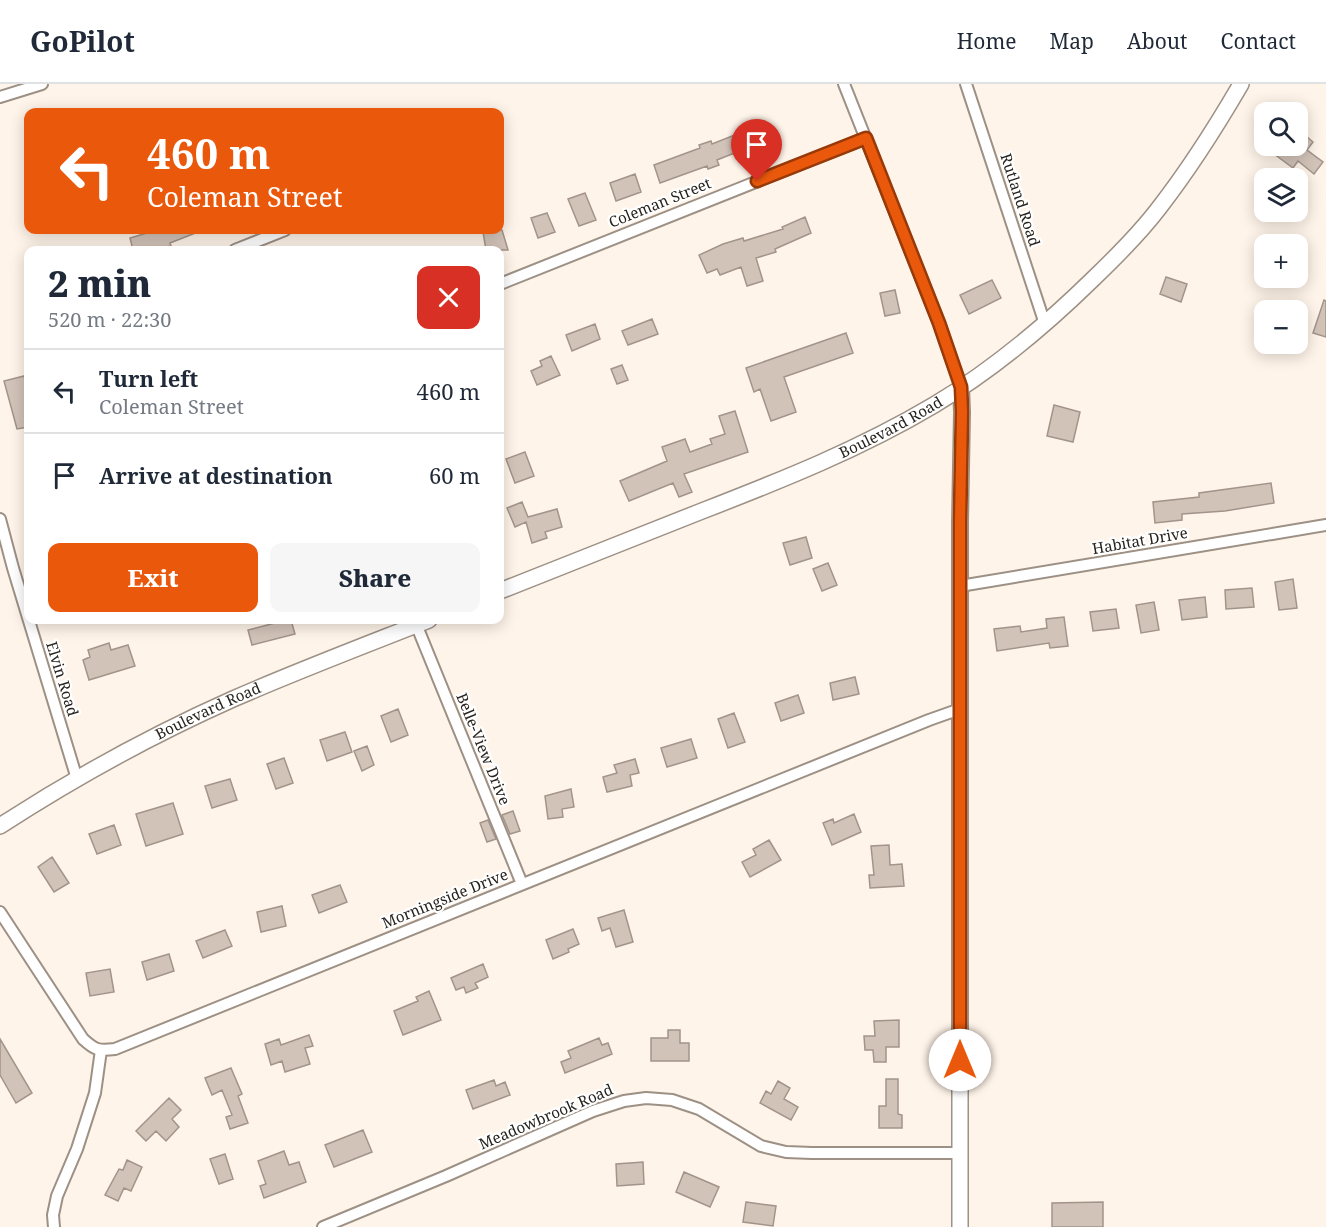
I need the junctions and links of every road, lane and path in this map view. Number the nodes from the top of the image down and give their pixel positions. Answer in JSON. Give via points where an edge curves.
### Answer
{"nodes":[{"id":1,"x":42,"y":84,"type":"edge"},
{"id":2,"x":844,"y":84,"type":"edge"},
{"id":3,"x":966,"y":84,"type":"edge"},
{"id":4,"x":1241,"y":84,"type":"edge"},
{"id":5,"x":0,"y":97,"type":"edge"},
{"id":6,"x":866,"y":138,"type":"junction"},
{"id":7,"x":275,"y":234,"type":"edge"},
{"id":8,"x":245,"y":246,"type":"edge"},
{"id":9,"x":504,"y":282,"type":"edge"},
{"id":10,"x":1045,"y":324,"type":"junction"},
{"id":11,"x":961,"y":387,"type":"junction"},
{"id":12,"x":0,"y":519,"type":"edge"},
{"id":13,"x":1326,"y":525,"type":"edge"},
{"id":14,"x":960,"y":586,"type":"junction"},
{"id":15,"x":504,"y":589,"type":"edge"},
{"id":16,"x":24,"y":604,"type":"edge"},
{"id":17,"x":30,"y":624,"type":"edge"},
{"id":18,"x":417,"y":624,"type":"edge"},
{"id":19,"x":423,"y":624,"type":"edge"},
{"id":20,"x":960,"y":709,"type":"junction"},
{"id":21,"x":77,"y":779,"type":"junction"},
{"id":22,"x":0,"y":826,"type":"edge"},
{"id":23,"x":522,"y":884,"type":"junction"},
{"id":24,"x":0,"y":912,"type":"edge"},
{"id":25,"x":101,"y":1050,"type":"junction"},
{"id":26,"x":960,"y":1153,"type":"junction"},
{"id":27,"x":54,"y":1227,"type":"edge"},
{"id":28,"x":323,"y":1227,"type":"edge"},
{"id":29,"x":960,"y":1227,"type":"edge"}],
"edges":[{"from":1,"to":5,"type":"street"},
{"from":2,"to":6,"type":"street"},
{"from":3,"to":10,"type":"street","name":"Rutland Road"},
{"from":4,"to":10,"type":"street","name":"Boulevard Road","via":[[1158,209],[1123,250]]},
{"from":6,"to":9,"type":"street","name":"Coleman Street"},
{"from":6,"to":11,"type":"street"},
{"from":7,"to":8,"type":"street"},
{"from":10,"to":11,"type":"street","name":"Boulevard Road"},
{"from":11,"to":14,"type":"street"},
{"from":11,"to":15,"type":"street","name":"Boulevard Road","via":[[900,424],[785,479]]},
{"from":12,"to":16,"type":"street","name":"Elvin Road"},
{"from":13,"to":14,"type":"street","name":"Habitat Drive"},
{"from":14,"to":20,"type":"street"},
{"from":17,"to":21,"type":"street","name":"Elvin Road"},
{"from":18,"to":21,"type":"street","name":"Boulevard Road","via":[[235,698]]},
{"from":19,"to":23,"type":"street","name":"Belle-View Drive"},
{"from":20,"to":23,"type":"street","name":"Morningside Drive"},
{"from":20,"to":26,"type":"street"},
{"from":21,"to":22,"type":"street","name":"Boulevard Road"},
{"from":23,"to":25,"type":"street","name":"Morningside Drive","via":[[115,1049]]},
{"from":24,"to":25,"type":"street","via":[[83,1039]]},
{"from":25,"to":27,"type":"street","via":[[95,1093],[57,1196]]},
{"from":26,"to":28,"type":"street","name":"Meadowbrook Road","via":[[786,1152],[761,1146],[699,1109],[672,1100],[635,1099],[593,1111]]},
{"from":26,"to":29,"type":"street"}]}
